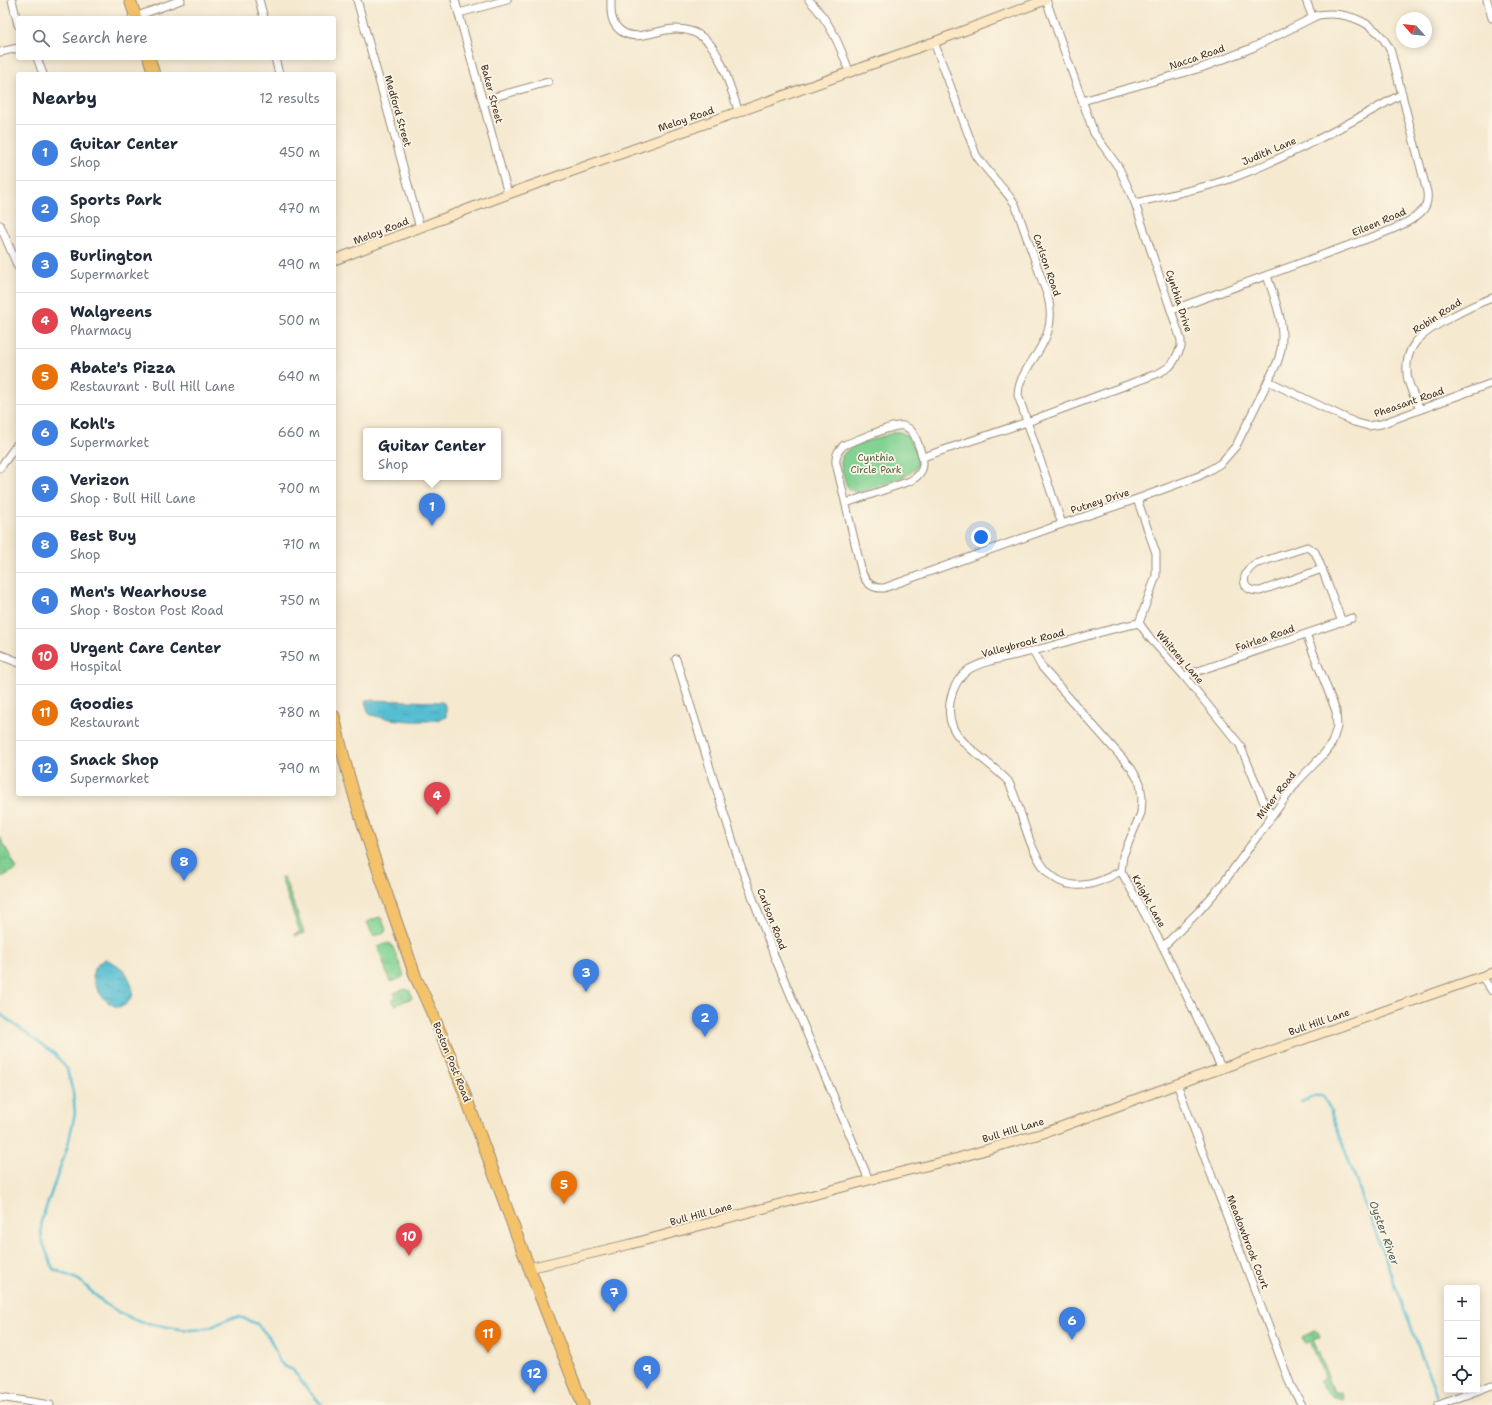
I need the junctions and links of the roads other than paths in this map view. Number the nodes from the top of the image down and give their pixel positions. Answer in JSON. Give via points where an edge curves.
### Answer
{"nodes":[{"id":1,"x":12,"y":0,"type":"edge"},
{"id":2,"x":130,"y":0,"type":"edge"},
{"id":3,"x":181,"y":0,"type":"edge"},
{"id":4,"x":259,"y":0,"type":"edge"},
{"id":5,"x":357,"y":0,"type":"edge"},
{"id":6,"x":455,"y":0,"type":"edge"},
{"id":7,"x":507,"y":0,"type":"edge"},
{"id":8,"x":611,"y":0,"type":"edge"},
{"id":9,"x":809,"y":0,"type":"edge"},
{"id":10,"x":1046,"y":0,"type":"edge"},
{"id":11,"x":1306,"y":0,"type":"edge"},
{"id":12,"x":1487,"y":0,"type":"edge"},
{"id":13,"x":459,"y":13,"type":"junction"},
{"id":14,"x":134,"y":16,"type":"edge"},
{"id":15,"x":139,"y":16,"type":"edge"},
{"id":16,"x":263,"y":16,"type":"edge"},
{"id":17,"x":1312,"y":16,"type":"junction"},
{"id":18,"x":16,"y":17,"type":"edge"},
{"id":19,"x":1492,"y":18,"type":"edge"},
{"id":20,"x":934,"y":42,"type":"junction"},
{"id":21,"x":16,"y":48,"type":"edge"},
{"id":22,"x":0,"y":52,"type":"edge"},
{"id":23,"x":38,"y":60,"type":"edge"},
{"id":24,"x":150,"y":60,"type":"edge"},
{"id":25,"x":276,"y":60,"type":"edge"},
{"id":26,"x":42,"y":72,"type":"edge"},
{"id":27,"x":153,"y":72,"type":"edge"},
{"id":28,"x":278,"y":72,"type":"edge"},
{"id":29,"x":849,"y":72,"type":"junction"},
{"id":30,"x":548,"y":82,"type":"dead end"},
{"id":31,"x":1402,"y":94,"type":"junction"},
{"id":32,"x":1082,"y":101,"type":"junction"},
{"id":33,"x":484,"y":103,"type":"junction"},
{"id":34,"x":739,"y":112,"type":"junction"},
{"id":35,"x":508,"y":194,"type":"junction"},
{"id":36,"x":1135,"y":203,"type":"junction"},
{"id":37,"x":0,"y":225,"type":"edge"},
{"id":38,"x":420,"y":228,"type":"junction"},
{"id":39,"x":336,"y":259,"type":"edge"},
{"id":40,"x":16,"y":262,"type":"edge"},
{"id":41,"x":1267,"y":276,"type":"junction"},
{"id":42,"x":1492,"y":298,"type":"edge"},
{"id":43,"x":1172,"y":310,"type":"junction"},
{"id":44,"x":1268,"y":381,"type":"junction"},
{"id":45,"x":1492,"y":383,"type":"edge"},
{"id":46,"x":1420,"y":410,"type":"junction"},
{"id":47,"x":1027,"y":422,"type":"junction"},
{"id":48,"x":16,"y":446,"type":"edge"},
{"id":49,"x":923,"y":457,"type":"junction"},
{"id":50,"x":0,"y":468,"type":"edge"},
{"id":51,"x":1136,"y":499,"type":"junction"},
{"id":52,"x":846,"y":504,"type":"junction"},
{"id":53,"x":1062,"y":524,"type":"junction"},
{"id":54,"x":1322,"y":570,"type":"junction"},
{"id":55,"x":1352,"y":618,"type":"dead end"},
{"id":56,"x":1342,"y":622,"type":"junction"},
{"id":57,"x":1139,"y":623,"type":"junction"},
{"id":58,"x":1306,"y":634,"type":"junction"},
{"id":59,"x":1033,"y":652,"type":"junction"},
{"id":60,"x":0,"y":655,"type":"edge"},
{"id":61,"x":676,"y":659,"type":"dead end"},
{"id":62,"x":16,"y":661,"type":"edge"},
{"id":63,"x":1184,"y":676,"type":"junction"},
{"id":64,"x":336,"y":725,"type":"edge"},
{"id":65,"x":1272,"y":816,"type":"junction"},
{"id":66,"x":1121,"y":871,"type":"junction"},
{"id":67,"x":1163,"y":947,"type":"junction"},
{"id":68,"x":1492,"y":973,"type":"edge"},
{"id":69,"x":1482,"y":977,"type":"junction"},
{"id":70,"x":1492,"y":992,"type":"edge"},
{"id":71,"x":1222,"y":1069,"type":"junction"},
{"id":72,"x":1177,"y":1084,"type":"junction"},
{"id":73,"x":869,"y":1180,"type":"junction"},
{"id":74,"x":529,"y":1268,"type":"junction"},
{"id":75,"x":1492,"y":1385,"type":"edge"},
{"id":76,"x":0,"y":1397,"type":"edge"},
{"id":77,"x":50,"y":1405,"type":"edge"},
{"id":78,"x":583,"y":1405,"type":"edge"},
{"id":79,"x":1302,"y":1405,"type":"edge"},
{"id":80,"x":1439,"y":1405,"type":"edge"}],
"edges":[{"from":1,"to":18,"type":"street"},
{"from":2,"to":14,"type":"main road"},
{"from":3,"to":15,"type":"street"},
{"from":4,"to":16,"type":"street"},
{"from":5,"to":38,"type":"street","name":"Medford Street"},
{"from":6,"to":13,"type":"street","name":"Baker Street"},
{"from":7,"to":13,"type":"street"},
{"from":8,"to":34,"type":"street","via":[[611,17],[624,33],[636,36],[677,29],[692,31],[706,40],[717,54]]},
{"from":9,"to":29,"type":"street","via":[[830,26]]},
{"from":10,"to":20,"type":"main road","name":"Meloy Road"},
{"from":10,"to":32,"type":"street","name":"Cynthia Drive"},
{"from":11,"to":17,"type":"street"},
{"from":12,"to":19,"type":"street"},
{"from":13,"to":33,"type":"street","name":"Baker Street"},
{"from":17,"to":31,"type":"street","name":"Eileen Road","via":[[1344,15],[1365,22],[1376,30],[1391,52]]},
{"from":17,"to":32,"type":"street","name":"Nacca Road","via":[[1252,48],[1201,68]]},
{"from":20,"to":29,"type":"main road","name":"Meloy Road"},
{"from":20,"to":47,"type":"street","name":"Carlson Road","via":[[976,155],[1015,204],[1048,297],[1050,323],[1044,344],[1022,376],[1018,388],[1018,396]]},
{"from":21,"to":22,"type":"street"},
{"from":23,"to":26,"type":"street"},
{"from":24,"to":27,"type":"main road"},
{"from":25,"to":28,"type":"street"},
{"from":29,"to":34,"type":"main road","name":"Meloy Road"},
{"from":30,"to":33,"type":"street","via":[[498,96]]},
{"from":31,"to":36,"type":"street","name":"Judith Lane","via":[[1314,142],[1235,177]]},
{"from":31,"to":41,"type":"street","name":"Eileen Road","via":[[1427,192],[1426,205],[1422,211],[1393,229]]},
{"from":32,"to":36,"type":"street","name":"Cynthia Drive","via":[[1094,133],[1119,168]]},
{"from":33,"to":35,"type":"street","name":"Baker Street"},
{"from":34,"to":35,"type":"main road","name":"Meloy Road"},
{"from":35,"to":38,"type":"main road","name":"Meloy Road"},
{"from":36,"to":43,"type":"street","name":"Cynthia Drive"},
{"from":37,"to":40,"type":"street"},
{"from":38,"to":39,"type":"main road","name":"Meloy Road"},
{"from":41,"to":43,"type":"street","name":"Eileen Road"},
{"from":41,"to":44,"type":"street","name":"Putney Drive","via":[[1280,314],[1282,340],[1279,357]]},
{"from":42,"to":46,"type":"street","name":"Robin Road","via":[[1451,317],[1415,342],[1408,357],[1407,374]]},
{"from":43,"to":47,"type":"street","name":"Cynthia Drive","via":[[1181,346],[1169,367]]},
{"from":44,"to":46,"type":"street","name":"Pheasant Road","via":[[1354,422],[1368,426]]},
{"from":44,"to":51,"type":"street","name":"Putney Drive","via":[[1240,439],[1221,463],[1199,476]]},
{"from":45,"to":46,"type":"street","name":"Pheasant Road"},
{"from":47,"to":49,"type":"street","name":"Cynthia Drive"},
{"from":47,"to":53,"type":"street","name":"Carlson Road"},
{"from":48,"to":50,"type":"street"},
{"from":49,"to":52,"type":"street","via":[[921,470],[913,480]]},
{"from":49,"to":52,"type":"street","name":"Putney Drive","via":[[914,434],[910,429],[901,426],[844,445],[835,458]]},
{"from":51,"to":53,"type":"street","name":"Putney Drive"},
{"from":51,"to":57,"type":"street","via":[[1156,553],[1156,576]]},
{"from":52,"to":53,"type":"street","name":"Putney Drive","via":[[862,573],[870,585],[878,588]]},
{"from":54,"to":54,"type":"street","via":[[1260,591],[1249,590],[1244,579],[1248,569],[1255,564],[1307,547],[1315,552]]},
{"from":54,"to":56,"type":"street"},
{"from":55,"to":56,"type":"street","name":"Fairlea Road"},
{"from":56,"to":58,"type":"street","name":"Fairlea Road"},
{"from":57,"to":59,"type":"street","name":"Valleybrook Road"},
{"from":57,"to":63,"type":"street","name":"Whitney Lane"},
{"from":58,"to":63,"type":"street","name":"Fairlea Road"},
{"from":58,"to":65,"type":"street","name":"Miner Road","via":[[1336,711],[1336,736]]},
{"from":59,"to":66,"type":"street","name":"Knight Lane","via":[[1041,666],[1131,768],[1140,783],[1141,813],[1123,856]]},
{"from":59,"to":66,"type":"street","name":"Valleybrook Road","via":[[980,664],[968,670],[960,678],[952,694],[950,705],[953,728],[958,736],[1008,780],[1037,858],[1049,874],[1076,885],[1101,881]]},
{"from":60,"to":62,"type":"street"},
{"from":61,"to":73,"type":"street","name":"Carlson Road","via":[[738,858],[775,958]]},
{"from":63,"to":65,"type":"street","name":"Whitney Lane","via":[[1240,745]]},
{"from":64,"to":74,"type":"main road","name":"Boston Post Road","via":[[368,842],[391,908],[416,978],[460,1079]]},
{"from":65,"to":67,"type":"street","name":"Miner Road","via":[[1221,886],[1200,911]]},
{"from":66,"to":67,"type":"street","name":"Knight Lane"},
{"from":67,"to":71,"type":"street","name":"Knight Lane"},
{"from":68,"to":69,"type":"main road","name":"Bull Hill Lane"},
{"from":69,"to":70,"type":"street"},
{"from":69,"to":71,"type":"main road","name":"Bull Hill Lane"},
{"from":71,"to":72,"type":"main road","name":"Bull Hill Lane"},
{"from":72,"to":73,"type":"main road","name":"Bull Hill Lane","via":[[1050,1131],[958,1158]]},
{"from":72,"to":79,"type":"street","name":"Meadowbrook Court","via":[[1291,1386]]},
{"from":73,"to":74,"type":"main road","name":"Bull Hill Lane","via":[[631,1244]]},
{"from":74,"to":78,"type":"main road","name":"Boston Post Road"},
{"from":75,"to":80,"type":"street"},
{"from":76,"to":77,"type":"street"}]}
